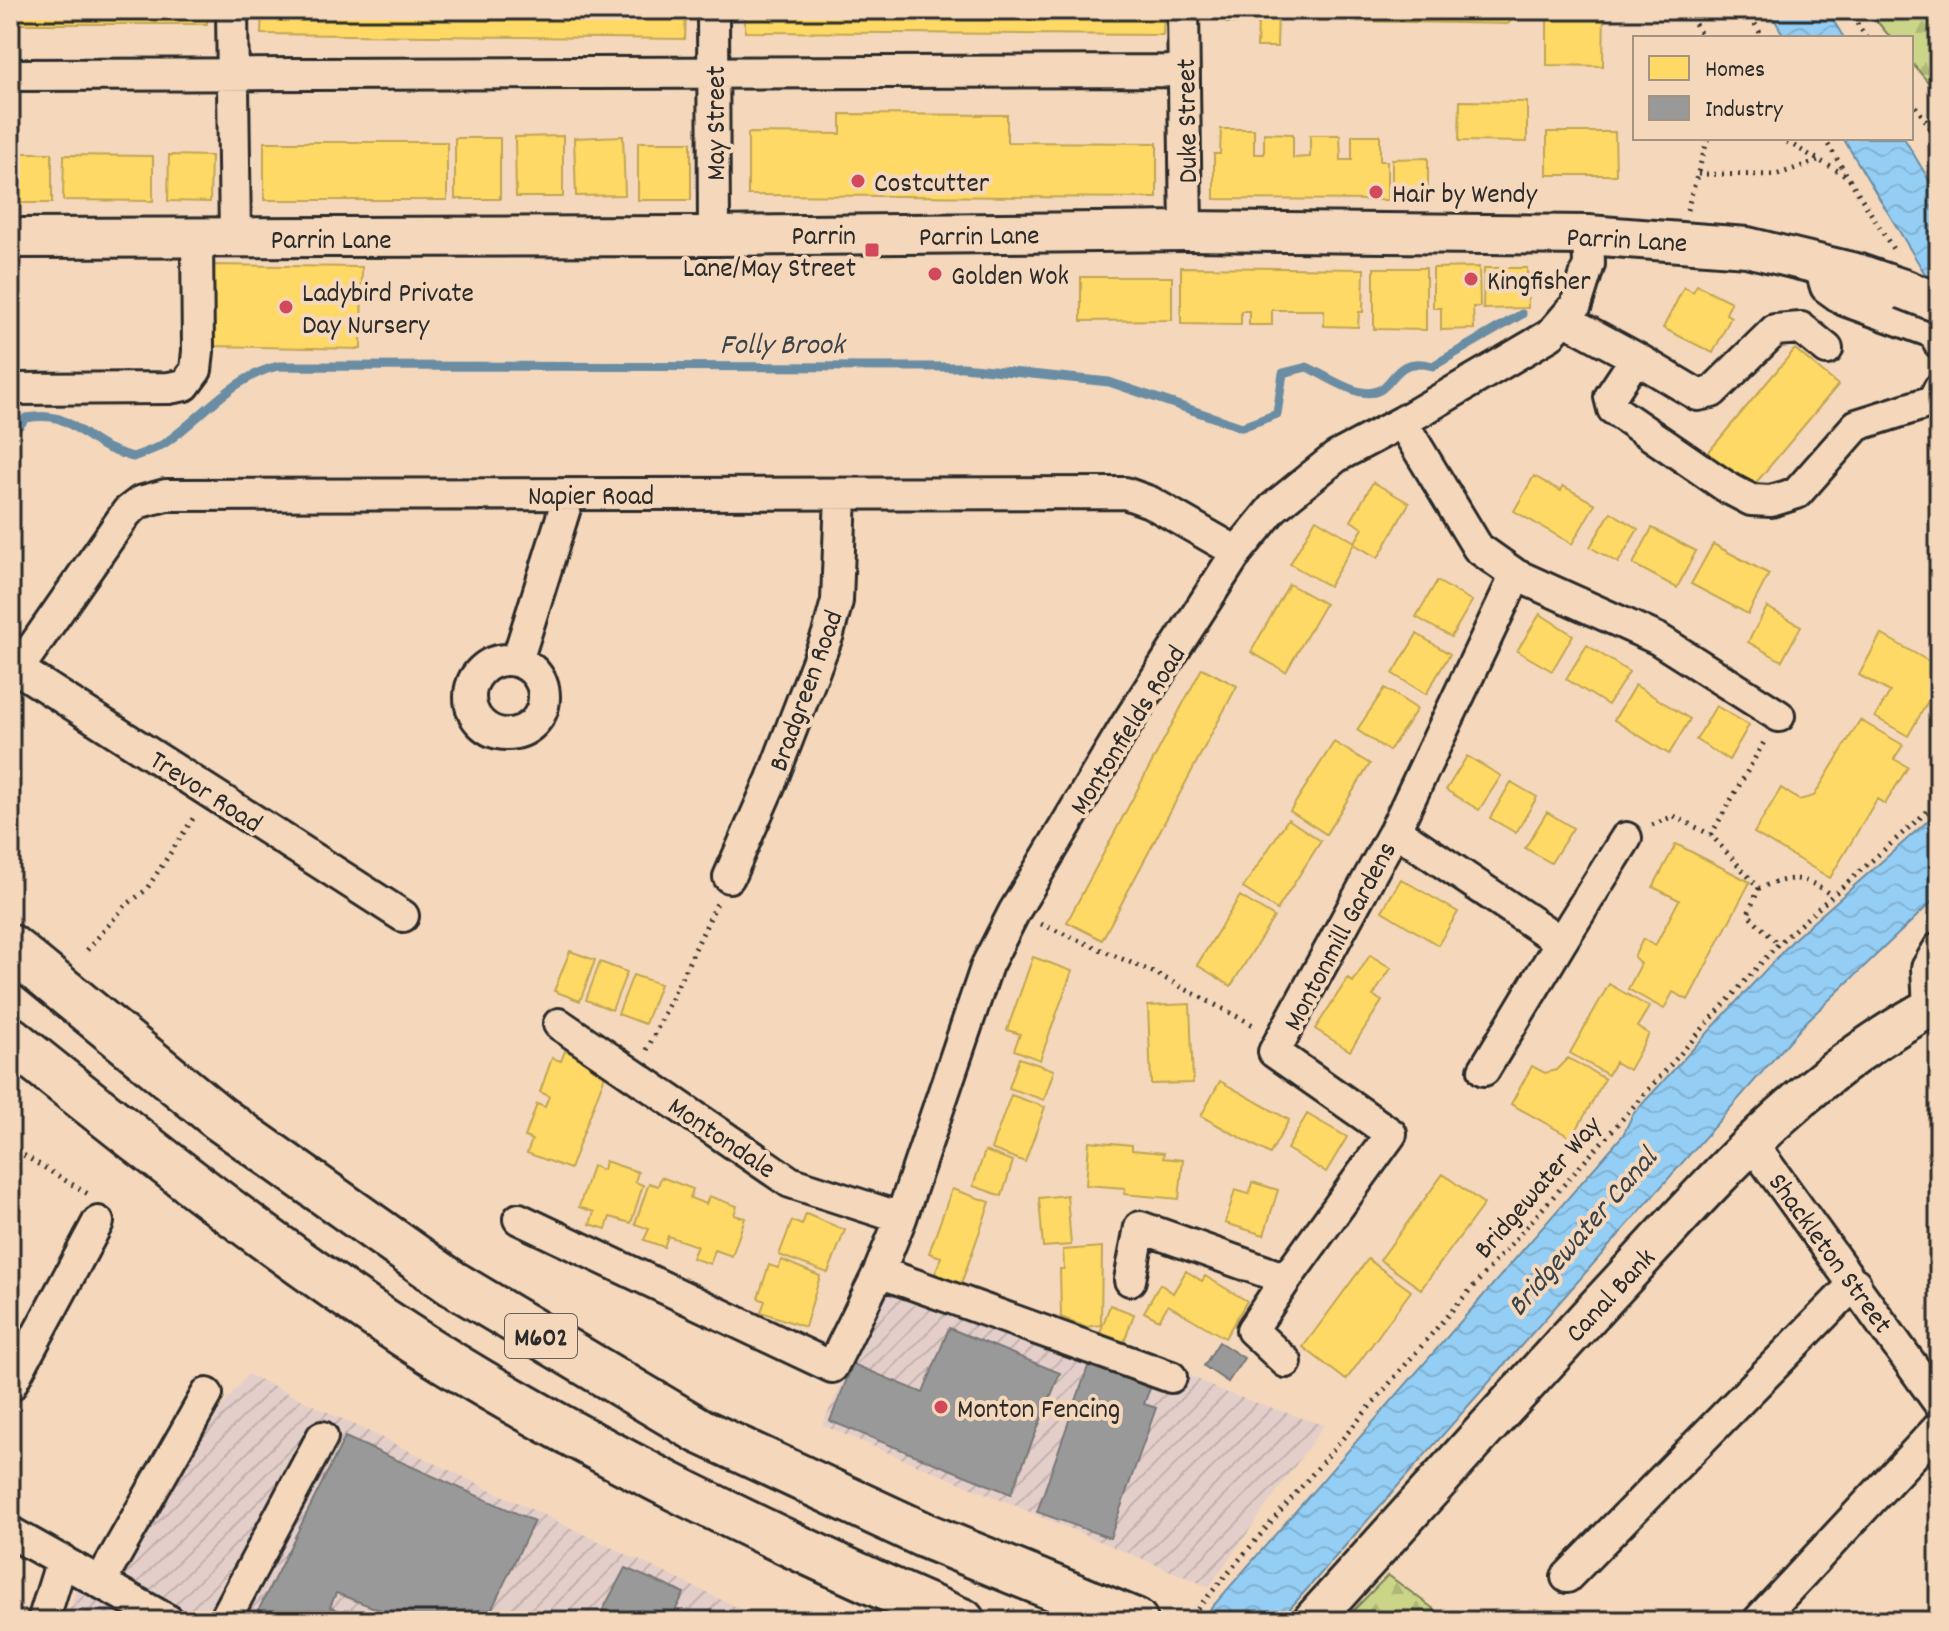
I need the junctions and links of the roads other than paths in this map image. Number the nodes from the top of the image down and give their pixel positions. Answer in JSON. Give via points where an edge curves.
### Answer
{"nodes":[{"id":1,"x":232,"y":10,"type":"edge"},
{"id":2,"x":713,"y":10,"type":"edge"},
{"id":3,"x":1183,"y":10,"type":"edge"},
{"id":4,"x":1184,"y":71,"type":"junction"},
{"id":5,"x":233,"y":74,"type":"junction"},
{"id":6,"x":714,"y":74,"type":"junction"},
{"id":7,"x":10,"y":75,"type":"edge"},
{"id":8,"x":1186,"y":231,"type":"junction"},
{"id":9,"x":1590,"y":235,"type":"junction"},
{"id":10,"x":714,"y":236,"type":"junction"},
{"id":11,"x":10,"y":238,"type":"edge"},
{"id":12,"x":197,"y":238,"type":"junction"},
{"id":13,"x":235,"y":238,"type":"junction"},
{"id":14,"x":1819,"y":264,"type":"junction"},
{"id":15,"x":1939,"y":303,"type":"edge"},
{"id":16,"x":1564,"y":319,"type":"junction"},
{"id":17,"x":1939,"y":343,"type":"edge"},
{"id":18,"x":1827,"y":349,"type":"dead end"},
{"id":19,"x":1636,"y":358,"type":"junction"},
{"id":20,"x":10,"y":389,"type":"edge"},
{"id":21,"x":1939,"y":389,"type":"edge"},
{"id":22,"x":1402,"y":422,"type":"junction"},
{"id":23,"x":841,"y":494,"type":"junction"},
{"id":24,"x":569,"y":495,"type":"junction"},
{"id":25,"x":1237,"y":552,"type":"junction"},
{"id":26,"x":1516,"y":575,"type":"junction"},
{"id":27,"x":517,"y":661,"type":"dead end"},
{"id":28,"x":14,"y":667,"type":"edge"},
{"id":29,"x":1779,"y":716,"type":"road end"},
{"id":30,"x":1395,"y":830,"type":"junction"},
{"id":31,"x":1626,"y":838,"type":"road end"},
{"id":32,"x":729,"y":877,"type":"road end"},
{"id":33,"x":403,"y":916,"type":"dead end"},
{"id":34,"x":1561,"y":942,"type":"junction"},
{"id":35,"x":10,"y":947,"type":"edge"},
{"id":36,"x":1939,"y":948,"type":"edge"},
{"id":37,"x":1934,"y":1006,"type":"edge"},
{"id":38,"x":559,"y":1024,"type":"dead end"},
{"id":39,"x":10,"y":1039,"type":"edge"},
{"id":40,"x":1484,"y":1070,"type":"dead end"},
{"id":41,"x":1751,"y":1142,"type":"junction"},
{"id":42,"x":901,"y":1218,"type":"junction"},
{"id":43,"x":519,"y":1219,"type":"dead end"},
{"id":44,"x":98,"y":1222,"type":"road end"},
{"id":45,"x":879,"y":1272,"type":"junction"},
{"id":46,"x":1286,"y":1279,"type":"junction"},
{"id":47,"x":1130,"y":1280,"type":"dead end"},
{"id":48,"x":1855,"y":1283,"type":"junction"},
{"id":49,"x":1286,"y":1362,"type":"dead end"},
{"id":50,"x":1171,"y":1377,"type":"dead end"},
{"id":51,"x":10,"y":1386,"type":"edge"},
{"id":52,"x":207,"y":1394,"type":"dead end"},
{"id":53,"x":1939,"y":1403,"type":"edge"},
{"id":54,"x":1939,"y":1427,"type":"edge"},
{"id":55,"x":322,"y":1437,"type":"dead end"},
{"id":56,"x":10,"y":1532,"type":"edge"},
{"id":57,"x":62,"y":1560,"type":"junction"},
{"id":58,"x":1567,"y":1577,"type":"dead end"},
{"id":59,"x":101,"y":1581,"type":"junction"},
{"id":60,"x":43,"y":1621,"type":"edge"},
{"id":61,"x":169,"y":1621,"type":"edge"},
{"id":62,"x":224,"y":1621,"type":"edge"},
{"id":63,"x":962,"y":1621,"type":"edge"},
{"id":64,"x":1135,"y":1621,"type":"edge"},
{"id":65,"x":1312,"y":1621,"type":"edge"},
{"id":66,"x":1758,"y":1621,"type":"edge"}],
"edges":[{"from":1,"to":5,"type":"street"},
{"from":2,"to":6,"type":"street","name":"May Street"},
{"from":3,"to":4,"type":"street","name":"Duke Street"},
{"from":4,"to":6,"type":"street"},
{"from":4,"to":8,"type":"street","name":"Duke Street"},
{"from":5,"to":6,"type":"street"},
{"from":5,"to":7,"type":"street"},
{"from":5,"to":13,"type":"street"},
{"from":6,"to":10,"type":"street","name":"May Street"},
{"from":8,"to":9,"type":"main road","name":"Parrin Lane"},
{"from":8,"to":10,"type":"main road","name":"Parrin Lane"},
{"from":9,"to":14,"type":"main road","name":"Parrin Lane","via":[[1747,247]]},
{"from":9,"to":16,"type":"street","name":"Montonfields Road","via":[[1589,264],[1576,305]]},
{"from":10,"to":13,"type":"main road","name":"Parrin Lane"},
{"from":11,"to":12,"type":"main road","name":"Parrin Lane"},
{"from":12,"to":13,"type":"main road","name":"Parrin Lane"},
{"from":12,"to":20,"type":"street","via":[[198,351],[196,370],[185,385]]},
{"from":14,"to":15,"type":"main road","name":"Parrin Lane","bridge":true},
{"from":14,"to":17,"type":"street","via":[[1826,287],[1844,300],[1935,333]]},
{"from":16,"to":19,"type":"street"},
{"from":16,"to":22,"type":"street","name":"Montonfields Road","via":[[1550,335]]},
{"from":18,"to":19,"type":"street","via":[[1801,328],[1775,330],[1712,392],[1698,395]]},
{"from":19,"to":21,"type":"street","via":[[1610,397],[1613,409],[1751,500],[1797,493],[1857,425],[1933,401]]},
{"from":22,"to":25,"type":"street","name":"Montonfields Road","via":[[1336,457],[1273,508]]},
{"from":22,"to":26,"type":"street","via":[[1478,548]]},
{"from":23,"to":24,"type":"street","name":"Napier Road"},
{"from":23,"to":25,"type":"street","name":"Napier Road","via":[[1125,493]]},
{"from":23,"to":32,"type":"street","name":"Bradgreen Road","via":[[837,601],[828,634]]},
{"from":24,"to":27,"type":"street"},
{"from":24,"to":28,"type":"street","name":"Napier Road","via":[[152,497],[116,525]]},
{"from":25,"to":42,"type":"street","name":"Montonfields Road","via":[[1126,725],[987,965]]},
{"from":26,"to":29,"type":"street","via":[[1658,639]]},
{"from":26,"to":30,"type":"street","name":"Montonmill Gardens"},
{"from":28,"to":33,"type":"street","name":"Trevor Road"},
{"from":30,"to":34,"type":"street","name":"Montonmill Gardens"},
{"from":30,"to":46,"type":"street","name":"Montonmill Gardens","via":[[1274,1052],[1391,1134]]},
{"from":31,"to":34,"type":"street"},
{"from":34,"to":40,"type":"street"},
{"from":35,"to":64,"type":"highway","number":"M602","via":[[219,1118],[465,1291],[700,1431],[924,1535]]},
{"from":36,"to":37,"type":"street","via":[[1927,968]]},
{"from":37,"to":41,"type":"main road","name":"Canal Bank","via":[[1819,1081]]},
{"from":38,"to":42,"type":"street","name":"Montondale","via":[[790,1182]]},
{"from":39,"to":63,"type":"highway","number":"M602","via":[[277,1248],[495,1391],[785,1543]]},
{"from":41,"to":48,"type":"street","name":"Shackleton Street"},
{"from":41,"to":65,"type":"main road","name":"Canal Bank"},
{"from":42,"to":45,"type":"street","name":"Montonfields Road"},
{"from":43,"to":45,"type":"street","name":"Montonfields Road","via":[[832,1367]]},
{"from":44,"to":51,"type":"street"},
{"from":45,"to":50,"type":"street"},
{"from":46,"to":47,"type":"street","via":[[1140,1227]]},
{"from":46,"to":49,"type":"street","name":"Montonmill Gardens","via":[[1252,1330]]},
{"from":48,"to":53,"type":"street","name":"Shackleton Street"},
{"from":48,"to":58,"type":"street"},
{"from":52,"to":59,"type":"street"},
{"from":54,"to":66,"type":"street"},
{"from":55,"to":62,"type":"street"},
{"from":56,"to":57,"type":"street"},
{"from":57,"to":59,"type":"street"},
{"from":57,"to":60,"type":"street"},
{"from":59,"to":61,"type":"street"}]}
